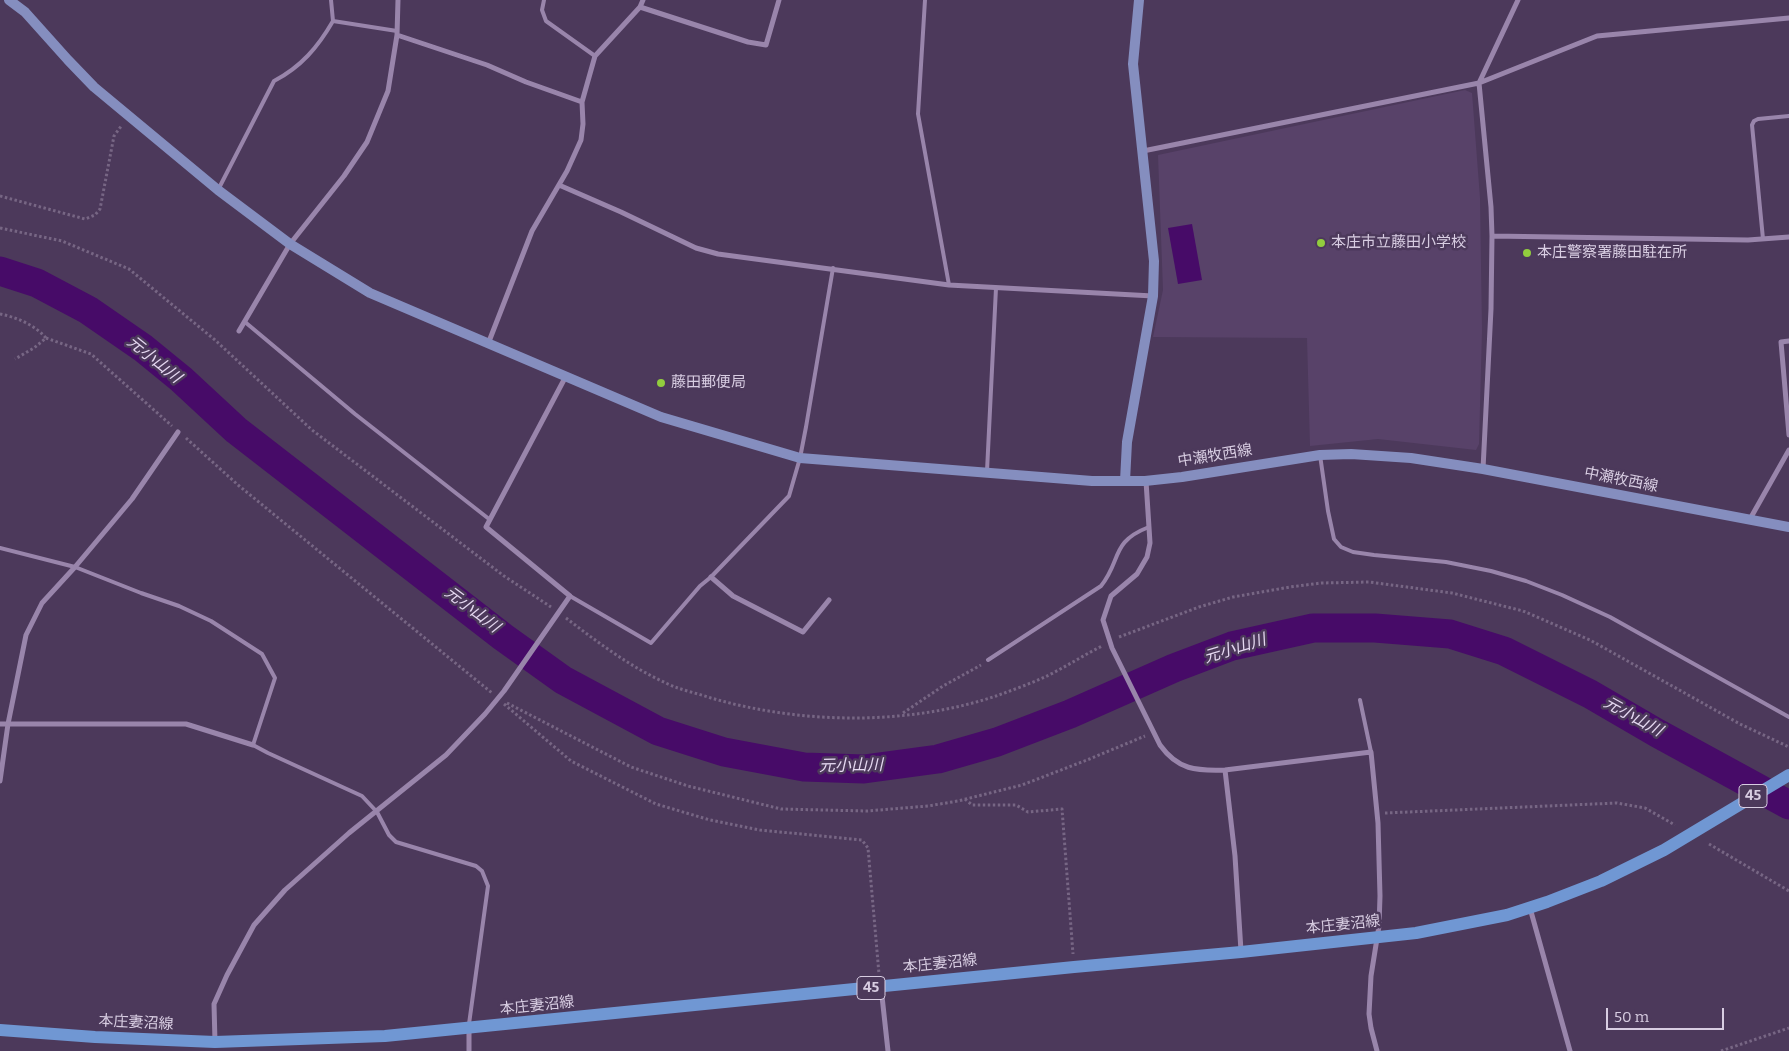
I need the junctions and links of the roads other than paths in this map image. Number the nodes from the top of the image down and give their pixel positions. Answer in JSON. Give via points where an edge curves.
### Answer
{"nodes":[{"id":1,"x":331,"y":0,"type":"edge"},
{"id":2,"x":398,"y":0,"type":"edge"},
{"id":3,"x":544,"y":0,"type":"edge"},
{"id":4,"x":643,"y":0,"type":"edge"},
{"id":5,"x":779,"y":0,"type":"edge"},
{"id":6,"x":925,"y":0,"type":"edge"},
{"id":7,"x":1138,"y":0,"type":"edge"},
{"id":8,"x":1518,"y":0,"type":"edge"},
{"id":9,"x":12,"y":1,"type":"edge"},
{"id":10,"x":640,"y":7,"type":"junction"},
{"id":11,"x":1789,"y":18,"type":"edge"},
{"id":12,"x":333,"y":21,"type":"junction"},
{"id":13,"x":397,"y":33,"type":"junction"},
{"id":14,"x":595,"y":56,"type":"junction"},
{"id":15,"x":1479,"y":83,"type":"junction"},
{"id":16,"x":582,"y":102,"type":"junction"},
{"id":17,"x":1789,"y":116,"type":"edge"},
{"id":18,"x":1142,"y":151,"type":"junction"},
{"id":19,"x":559,"y":185,"type":"junction"},
{"id":20,"x":218,"y":190,"type":"junction"},
{"id":21,"x":1492,"y":236,"type":"junction"},
{"id":22,"x":1789,"y":237,"type":"edge"},
{"id":23,"x":1763,"y":239,"type":"junction"},
{"id":24,"x":290,"y":244,"type":"junction"},
{"id":25,"x":833,"y":268,"type":"junction"},
{"id":26,"x":949,"y":285,"type":"junction"},
{"id":27,"x":996,"y":288,"type":"junction"},
{"id":28,"x":1154,"y":296,"type":"junction"},
{"id":29,"x":245,"y":322,"type":"junction"},
{"id":30,"x":240,"y":331,"type":"dead end"},
{"id":31,"x":1789,"y":341,"type":"edge"},
{"id":32,"x":488,"y":344,"type":"junction"},
{"id":33,"x":566,"y":376,"type":"junction"},
{"id":34,"x":178,"y":432,"type":"road end"},
{"id":35,"x":1789,"y":435,"type":"edge"},
{"id":36,"x":1789,"y":450,"type":"edge"},
{"id":37,"x":1320,"y":455,"type":"junction"},
{"id":38,"x":800,"y":458,"type":"junction"},
{"id":39,"x":1482,"y":469,"type":"junction"},
{"id":40,"x":987,"y":472,"type":"junction"},
{"id":41,"x":1125,"y":481,"type":"junction"},
{"id":42,"x":1146,"y":481,"type":"junction"},
{"id":43,"x":489,"y":519,"type":"junction"},
{"id":44,"x":1750,"y":519,"type":"junction"},
{"id":45,"x":1149,"y":527,"type":"junction"},
{"id":46,"x":1787,"y":528,"type":"edge"},
{"id":47,"x":0,"y":548,"type":"edge"},
{"id":48,"x":75,"y":567,"type":"junction"},
{"id":49,"x":711,"y":577,"type":"junction"},
{"id":50,"x":570,"y":596,"type":"junction"},
{"id":51,"x":828,"y":600,"type":"dead end"},
{"id":52,"x":988,"y":660,"type":"road end"},
{"id":53,"x":1360,"y":700,"type":"dead end"},
{"id":54,"x":1789,"y":717,"type":"edge"},
{"id":55,"x":0,"y":724,"type":"edge"},
{"id":56,"x":8,"y":724,"type":"junction"},
{"id":57,"x":253,"y":745,"type":"junction"},
{"id":58,"x":1370,"y":752,"type":"junction"},
{"id":59,"x":1225,"y":770,"type":"junction"},
{"id":60,"x":1789,"y":775,"type":"edge"},
{"id":61,"x":0,"y":781,"type":"edge"},
{"id":62,"x":377,"y":812,"type":"junction"},
{"id":63,"x":1529,"y":907,"type":"junction"},
{"id":64,"x":1377,"y":938,"type":"junction"},
{"id":65,"x":1241,"y":952,"type":"junction"},
{"id":66,"x":880,"y":987,"type":"junction"},
{"id":67,"x":469,"y":1029,"type":"junction"},
{"id":68,"x":0,"y":1030,"type":"edge"},
{"id":69,"x":214,"y":1042,"type":"junction"},
{"id":70,"x":468,"y":1051,"type":"edge"},
{"id":71,"x":888,"y":1051,"type":"edge"},
{"id":72,"x":1377,"y":1051,"type":"edge"},
{"id":73,"x":1570,"y":1051,"type":"edge"}],
"edges":[{"from":1,"to":12,"type":"lane"},
{"from":2,"to":13,"type":"street"},
{"from":3,"to":14,"type":"lane","via":[[542,10],[546,21]]},
{"from":4,"to":10,"type":"street"},
{"from":5,"to":10,"type":"street","via":[[766,45]]},
{"from":6,"to":26,"type":"lane","via":[[918,114]]},
{"from":7,"to":18,"type":"street","via":[[1132,64]]},
{"from":8,"to":15,"type":"street"},
{"from":9,"to":20,"type":"street","name":"中瀬牧西線","via":[[94,87]]},
{"from":10,"to":14,"type":"street"},
{"from":11,"to":15,"type":"street","via":[[1597,36]]},
{"from":12,"to":13,"type":"lane"},
{"from":12,"to":20,"type":"lane","via":[[322,41],[302,62],[274,81]]},
{"from":13,"to":16,"type":"street"},
{"from":13,"to":24,"type":"street","via":[[388,91],[367,142]]},
{"from":14,"to":16,"type":"street"},
{"from":15,"to":18,"type":"street"},
{"from":15,"to":21,"type":"street"},
{"from":16,"to":19,"type":"street","via":[[581,140]]},
{"from":17,"to":23,"type":"lane","via":[[1758,119],[1752,124]]},
{"from":18,"to":28,"type":"street","via":[[1154,261]]},
{"from":19,"to":25,"type":"street","via":[[696,248],[740,257]]},
{"from":19,"to":32,"type":"street","via":[[532,231]]},
{"from":20,"to":24,"type":"street","name":"中瀬牧西線"},
{"from":21,"to":23,"type":"street"},
{"from":21,"to":39,"type":"street"},
{"from":22,"to":23,"type":"street"},
{"from":24,"to":29,"type":"street"},
{"from":24,"to":32,"type":"street","name":"中瀬牧西線","via":[[370,293]]},
{"from":25,"to":26,"type":"street"},
{"from":25,"to":38,"type":"lane"},
{"from":26,"to":27,"type":"street"},
{"from":27,"to":28,"type":"street"},
{"from":27,"to":40,"type":"lane"},
{"from":28,"to":41,"type":"street","via":[[1127,442]]},
{"from":29,"to":30,"type":"street"},
{"from":29,"to":43,"type":"lane"},
{"from":31,"to":35,"type":"street","via":[[1781,342]]},
{"from":32,"to":33,"type":"street","name":"中瀬牧西線"},
{"from":33,"to":38,"type":"street","name":"中瀬牧西線","via":[[661,417]]},
{"from":33,"to":43,"type":"street"},
{"from":34,"to":48,"type":"street","via":[[132,499]]},
{"from":36,"to":44,"type":"street"},
{"from":37,"to":39,"type":"street","name":"中瀬牧西線","via":[[1411,458]]},
{"from":37,"to":42,"type":"street","name":"中瀬牧西線"},
{"from":37,"to":54,"type":"lane","via":[[1334,539],[1341,547],[1353,552],[1446,562],[1526,581],[1610,617]]},
{"from":38,"to":40,"type":"street","name":"中瀬牧西線"},
{"from":38,"to":49,"type":"lane","via":[[789,496]]},
{"from":39,"to":44,"type":"street","name":"中瀬牧西線"},
{"from":40,"to":41,"type":"street","name":"中瀬牧西線"},
{"from":41,"to":42,"type":"street","name":"中瀬牧西線"},
{"from":42,"to":45,"type":"street"},
{"from":43,"to":50,"type":"street","via":[[486,527]]},
{"from":44,"to":46,"type":"street","name":"中瀬牧西線"},
{"from":45,"to":52,"type":"lane","via":[[1124,542],[1101,586]]},
{"from":45,"to":59,"type":"street","via":[[1148,557],[1137,574],[1111,596],[1103,620],[1112,648],[1166,754],[1189,768]]},
{"from":47,"to":48,"type":"lane"},
{"from":48,"to":56,"type":"street","via":[[42,602],[26,636]]},
{"from":48,"to":57,"type":"lane","via":[[180,606],[262,654],[275,678]]},
{"from":49,"to":50,"type":"lane","via":[[650,643]]},
{"from":49,"to":51,"type":"street","via":[[733,596],[803,632]]},
{"from":50,"to":62,"type":"street","via":[[485,714],[446,755]]},
{"from":53,"to":58,"type":"lane"},
{"from":55,"to":56,"type":"street"},
{"from":56,"to":57,"type":"street","via":[[186,724]]},
{"from":56,"to":61,"type":"street"},
{"from":57,"to":62,"type":"lane","via":[[362,796]]},
{"from":58,"to":59,"type":"street"},
{"from":58,"to":64,"type":"street","via":[[1377,814],[1380,896]]},
{"from":59,"to":65,"type":"street"},
{"from":60,"to":63,"type":"main road","name":"本庄妻沼線","number":"45","via":[[1630,868]]},
{"from":62,"to":67,"type":"lane","via":[[396,842],[476,866],[485,877],[488,886]]},
{"from":62,"to":69,"type":"street","via":[[285,890],[254,925],[214,1004]]},
{"from":63,"to":64,"type":"main road","name":"本庄妻沼線","number":"45","via":[[1452,927]]},
{"from":63,"to":73,"type":"street"},
{"from":64,"to":65,"type":"main road","name":"本庄妻沼線","number":"45"},
{"from":64,"to":72,"type":"street","via":[[1369,1014]]},
{"from":65,"to":66,"type":"main road","name":"本庄妻沼線","number":"45"},
{"from":66,"to":67,"type":"main road","name":"本庄妻沼線","number":"45"},
{"from":66,"to":71,"type":"street"},
{"from":67,"to":69,"type":"main road","name":"本庄妻沼線","number":"45","via":[[385,1036]]},
{"from":67,"to":70,"type":"street"},
{"from":68,"to":69,"type":"main road","name":"本庄妻沼線","number":"45"}]}
